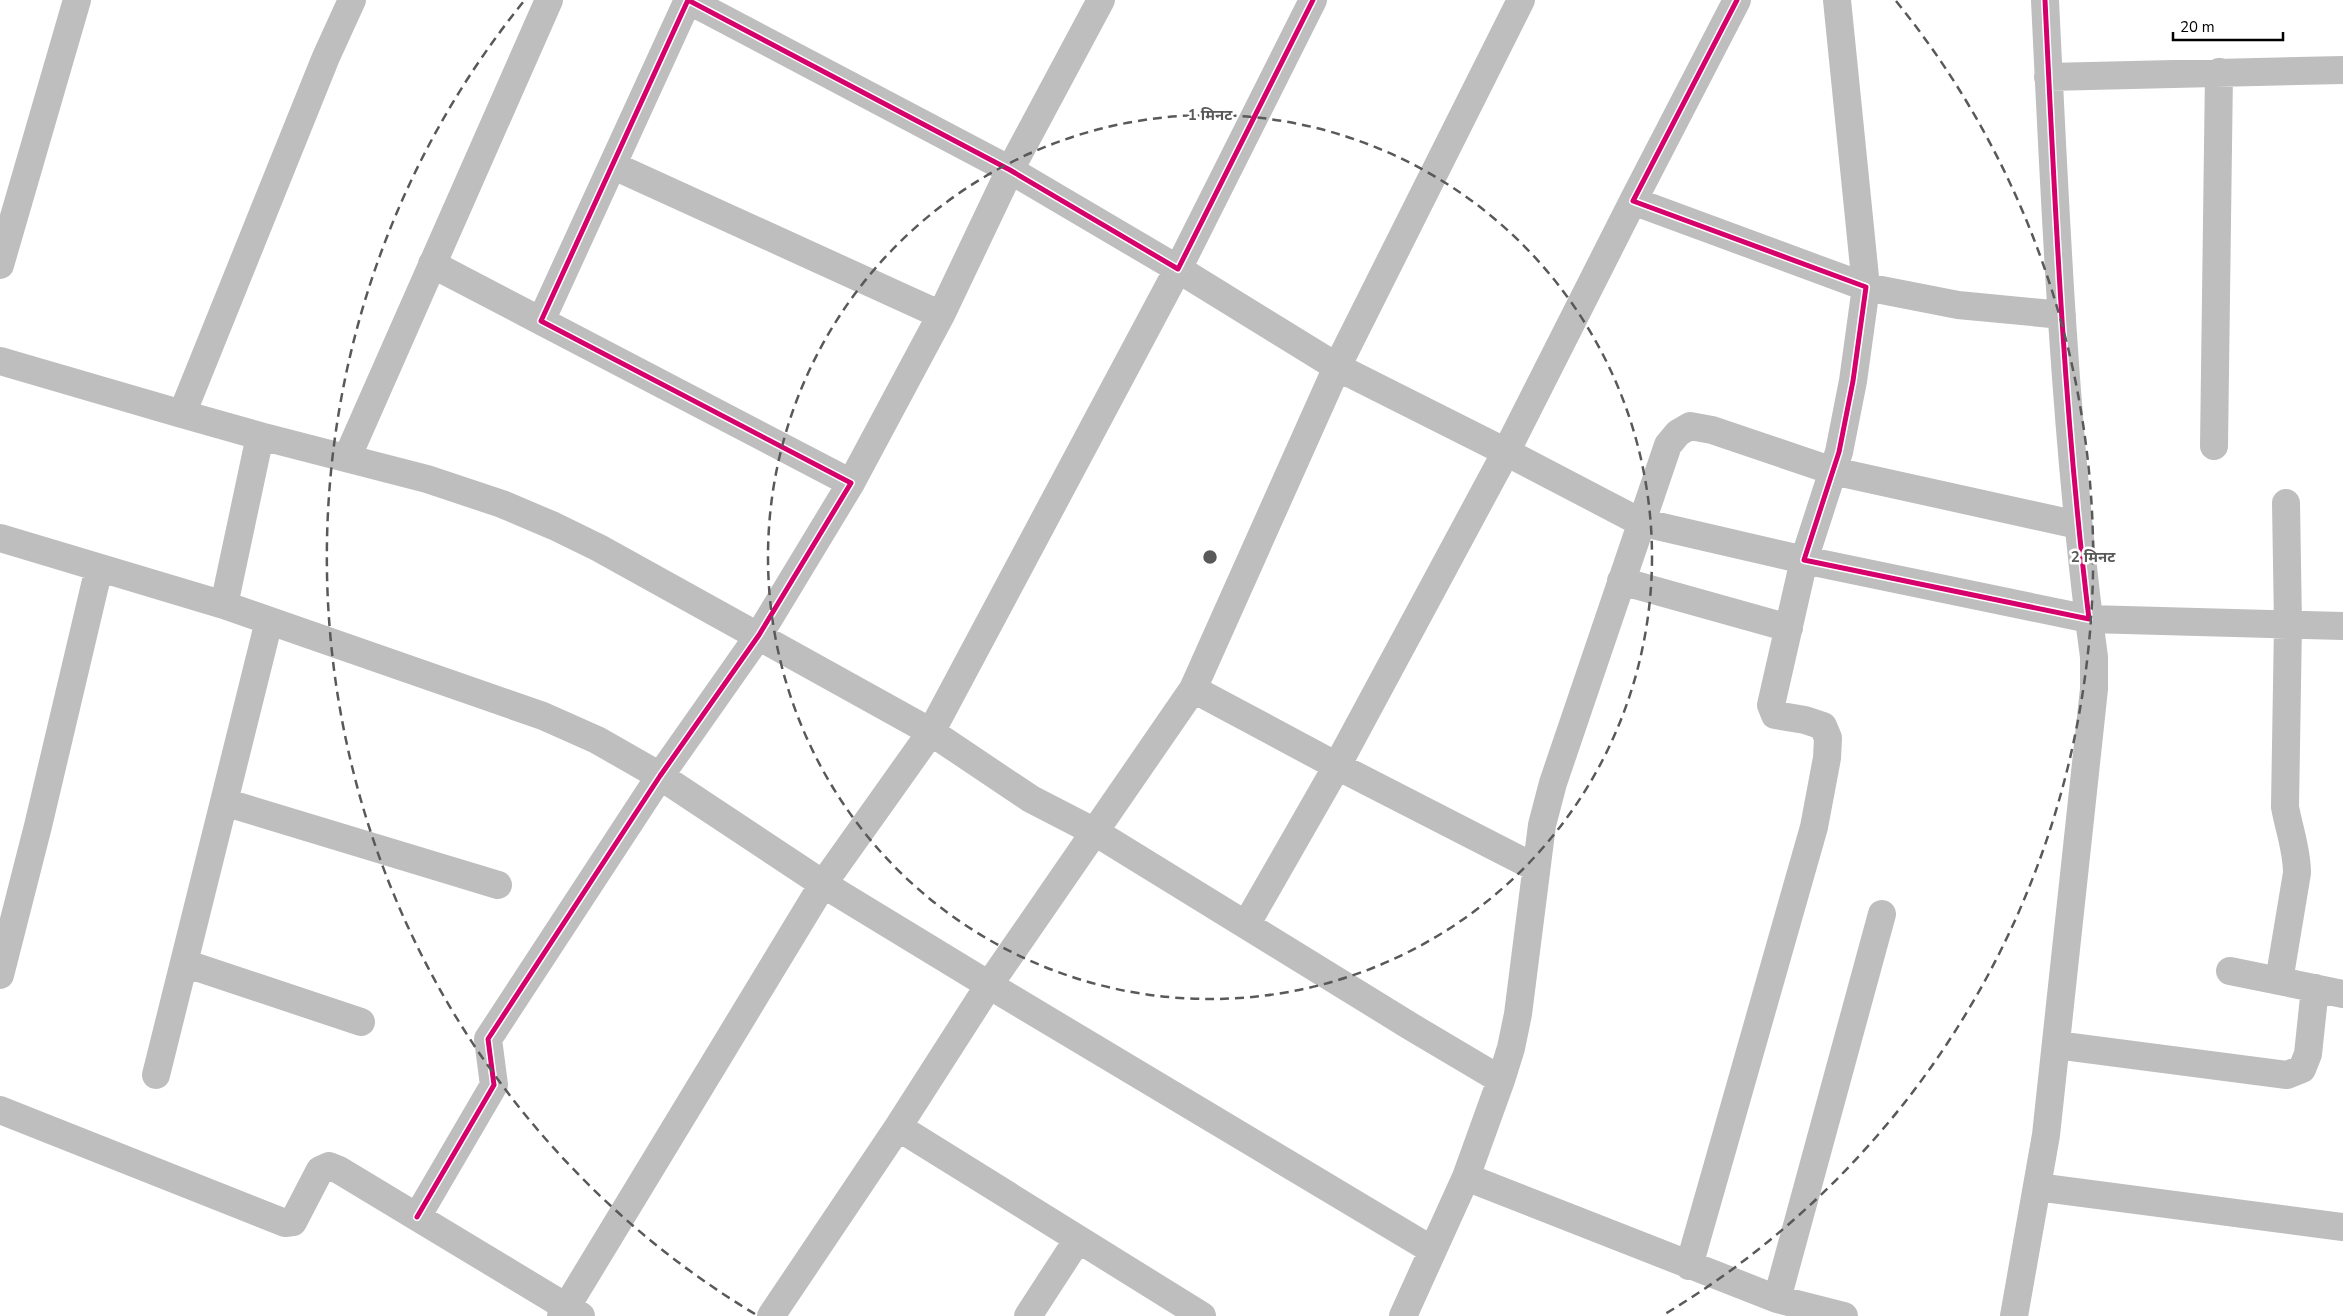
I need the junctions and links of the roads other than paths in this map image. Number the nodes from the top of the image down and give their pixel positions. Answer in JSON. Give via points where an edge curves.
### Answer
{"nodes":[{"id":1,"x":77,"y":0,"type":"edge"},
{"id":2,"x":352,"y":0,"type":"edge"},
{"id":3,"x":549,"y":0,"type":"edge"},
{"id":4,"x":688,"y":0,"type":"edge"},
{"id":5,"x":1101,"y":0,"type":"edge"},
{"id":6,"x":1313,"y":0,"type":"edge"},
{"id":7,"x":1521,"y":0,"type":"edge"},
{"id":8,"x":1737,"y":0,"type":"edge"},
{"id":9,"x":1837,"y":0,"type":"edge"},
{"id":10,"x":2045,"y":0,"type":"edge"},
{"id":11,"x":2343,"y":70,"type":"edge"},
{"id":12,"x":2219,"y":72,"type":"junction"},
{"id":13,"x":2048,"y":77,"type":"junction"},
{"id":14,"x":614,"y":166,"type":"junction"},
{"id":15,"x":1010,"y":170,"type":"junction"},
{"id":16,"x":1633,"y":201,"type":"junction"},
{"id":17,"x":432,"y":264,"type":"junction"},
{"id":18,"x":0,"y":265,"type":"edge"},
{"id":19,"x":1178,"y":269,"type":"junction"},
{"id":20,"x":1866,"y":286,"type":"junction"},
{"id":21,"x":941,"y":315,"type":"junction"},
{"id":22,"x":2062,"y":315,"type":"junction"},
{"id":23,"x":541,"y":321,"type":"junction"},
{"id":24,"x":0,"y":361,"type":"edge"},
{"id":25,"x":1337,"y":367,"type":"junction"},
{"id":26,"x":182,"y":414,"type":"junction"},
{"id":27,"x":260,"y":436,"type":"junction"},
{"id":28,"x":2214,"y":446,"type":"dead end"},
{"id":29,"x":1506,"y":452,"type":"junction"},
{"id":30,"x":347,"y":458,"type":"junction"},
{"id":31,"x":1833,"y":471,"type":"junction"},
{"id":32,"x":851,"y":483,"type":"junction"},
{"id":33,"x":2286,"y":503,"type":"dead end"},
{"id":34,"x":1640,"y":522,"type":"junction"},
{"id":35,"x":2078,"y":525,"type":"junction"},
{"id":36,"x":0,"y":538,"type":"edge"},
{"id":37,"x":1804,"y":560,"type":"junction"},
{"id":38,"x":99,"y":568,"type":"junction"},
{"id":39,"x":1621,"y":581,"type":"junction"},
{"id":40,"x":224,"y":605,"type":"junction"},
{"id":41,"x":2089,"y":619,"type":"junction"},
{"id":42,"x":269,"y":621,"type":"junction"},
{"id":43,"x":2288,"y":624,"type":"junction"},
{"id":44,"x":2343,"y":626,"type":"edge"},
{"id":45,"x":1789,"y":628,"type":"junction"},
{"id":46,"x":759,"y":635,"type":"junction"},
{"id":47,"x":1193,"y":689,"type":"junction"},
{"id":48,"x":931,"y":732,"type":"junction"},
{"id":49,"x":1338,"y":766,"type":"junction"},
{"id":50,"x":660,"y":776,"type":"junction"},
{"id":51,"x":224,"y":802,"type":"junction"},
{"id":52,"x":1095,"y":832,"type":"junction"},
{"id":53,"x":1536,"y":868,"type":"junction"},
{"id":54,"x":823,"y":884,"type":"junction"},
{"id":55,"x":498,"y":885,"type":"dead end"},
{"id":56,"x":1882,"y":914,"type":"dead end"},
{"id":57,"x":1246,"y":925,"type":"junction"},
{"id":58,"x":184,"y":963,"type":"junction"},
{"id":59,"x":2230,"y":971,"type":"dead end"},
{"id":60,"x":0,"y":975,"type":"edge"},
{"id":61,"x":2279,"y":981,"type":"junction"},
{"id":62,"x":989,"y":985,"type":"junction"},
{"id":63,"x":2315,"y":988,"type":"junction"},
{"id":64,"x":2343,"y":994,"type":"edge"},
{"id":65,"x":361,"y":1022,"type":"dead end"},
{"id":66,"x":2056,"y":1045,"type":"junction"},
{"id":67,"x":156,"y":1075,"type":"dead end"},
{"id":68,"x":1501,"y":1080,"type":"junction"},
{"id":69,"x":0,"y":1110,"type":"edge"},
{"id":70,"x":898,"y":1127,"type":"junction"},
{"id":71,"x":1466,"y":1177,"type":"junction"},
{"id":72,"x":2037,"y":1187,"type":"junction"},
{"id":73,"x":417,"y":1217,"type":"junction"},
{"id":74,"x":2343,"y":1227,"type":"edge"},
{"id":75,"x":1078,"y":1239,"type":"junction"},
{"id":76,"x":1432,"y":1250,"type":"junction"},
{"id":77,"x":1689,"y":1266,"type":"junction"},
{"id":78,"x":1777,"y":1299,"type":"junction"},
{"id":79,"x":569,"y":1313,"type":"edge"},
{"id":80,"x":1410,"y":1314,"type":"edge"},
{"id":81,"x":771,"y":1316,"type":"edge"},
{"id":82,"x":1028,"y":1316,"type":"edge"},
{"id":83,"x":1202,"y":1316,"type":"edge"},
{"id":84,"x":1844,"y":1316,"type":"edge"},
{"id":85,"x":2014,"y":1316,"type":"edge"}],
"edges":[{"from":1,"to":18,"type":"street"},
{"from":2,"to":26,"type":"street"},
{"from":3,"to":17,"type":"street"},
{"from":4,"to":14,"type":"street"},
{"from":4,"to":15,"type":"street"},
{"from":5,"to":15,"type":"street"},
{"from":6,"to":19,"type":"street"},
{"from":7,"to":25,"type":"street"},
{"from":8,"to":16,"type":"street"},
{"from":9,"to":20,"type":"street"},
{"from":10,"to":13,"type":"street"},
{"from":11,"to":12,"type":"street"},
{"from":12,"to":13,"type":"street"},
{"from":12,"to":28,"type":"street"},
{"from":13,"to":22,"type":"street"},
{"from":14,"to":21,"type":"street"},
{"from":14,"to":23,"type":"street"},
{"from":15,"to":19,"type":"street"},
{"from":15,"to":21,"type":"street"},
{"from":16,"to":20,"type":"street"},
{"from":16,"to":29,"type":"street"},
{"from":17,"to":23,"type":"street"},
{"from":17,"to":30,"type":"street"},
{"from":19,"to":25,"type":"street"},
{"from":19,"to":48,"type":"street"},
{"from":20,"to":22,"type":"street","via":[[1958,306]]},
{"from":20,"to":31,"type":"street","via":[[1850,398]]},
{"from":21,"to":32,"type":"street"},
{"from":22,"to":35,"type":"street"},
{"from":23,"to":32,"type":"street"},
{"from":24,"to":26,"type":"street"},
{"from":25,"to":29,"type":"street"},
{"from":25,"to":47,"type":"street"},
{"from":26,"to":27,"type":"street"},
{"from":27,"to":30,"type":"street"},
{"from":27,"to":40,"type":"street"},
{"from":29,"to":34,"type":"street"},
{"from":29,"to":49,"type":"street"},
{"from":30,"to":46,"type":"street","via":[[427,479],[502,504],[554,526]]},
{"from":31,"to":34,"type":"street","via":[[1712,430],[1690,426],[1678,433],[1668,445]]},
{"from":31,"to":35,"type":"street"},
{"from":31,"to":37,"type":"street"},
{"from":32,"to":46,"type":"street"},
{"from":33,"to":43,"type":"street"},
{"from":34,"to":37,"type":"street"},
{"from":34,"to":39,"type":"street"},
{"from":35,"to":41,"type":"street"},
{"from":36,"to":38,"type":"street"},
{"from":37,"to":41,"type":"street"},
{"from":37,"to":45,"type":"street"},
{"from":38,"to":40,"type":"street"},
{"from":38,"to":60,"type":"street"},
{"from":39,"to":45,"type":"street"},
{"from":39,"to":53,"type":"street","via":[[1553,783],[1542,825]]},
{"from":40,"to":42,"type":"street"},
{"from":41,"to":43,"type":"street"},
{"from":41,"to":66,"type":"street","via":[[2094,689]]},
{"from":42,"to":50,"type":"street","via":[[543,716],[597,740]]},
{"from":42,"to":51,"type":"street"},
{"from":43,"to":44,"type":"street"},
{"from":43,"to":61,"type":"street","via":[[2285,807],[2298,856],[2298,873]]},
{"from":45,"to":77,"type":"street","via":[[1771,705],[1775,716],[1823,726],[1828,738],[1827,758],[1814,827]]},
{"from":46,"to":48,"type":"street"},
{"from":46,"to":50,"type":"street"},
{"from":47,"to":49,"type":"street"},
{"from":47,"to":52,"type":"street"},
{"from":48,"to":52,"type":"street","via":[[1031,799]]},
{"from":48,"to":54,"type":"street"},
{"from":49,"to":53,"type":"street"},
{"from":49,"to":57,"type":"street"},
{"from":50,"to":54,"type":"street"},
{"from":50,"to":73,"type":"street","via":[[488,1039],[494,1085]]},
{"from":51,"to":55,"type":"street"},
{"from":51,"to":58,"type":"street"},
{"from":52,"to":57,"type":"street"},
{"from":52,"to":62,"type":"street"},
{"from":53,"to":68,"type":"street","via":[[1518,1014]]},
{"from":54,"to":62,"type":"street"},
{"from":54,"to":79,"type":"street"},
{"from":56,"to":78,"type":"street"},
{"from":57,"to":68,"type":"street"},
{"from":58,"to":65,"type":"street"},
{"from":58,"to":67,"type":"street"},
{"from":59,"to":61,"type":"street"},
{"from":61,"to":63,"type":"street"},
{"from":62,"to":70,"type":"street"},
{"from":62,"to":76,"type":"street"},
{"from":63,"to":64,"type":"street"},
{"from":63,"to":66,"type":"street","via":[[2308,1054],[2302,1069],[2287,1075]]},
{"from":66,"to":72,"type":"street"},
{"from":68,"to":71,"type":"street"},
{"from":69,"to":73,"type":"street","via":[[278,1222],[293,1222],[320,1170],[329,1166]]},
{"from":70,"to":75,"type":"street"},
{"from":70,"to":81,"type":"street"},
{"from":71,"to":76,"type":"street"},
{"from":71,"to":77,"type":"street"},
{"from":72,"to":74,"type":"street"},
{"from":72,"to":85,"type":"street"},
{"from":73,"to":79,"type":"street"},
{"from":75,"to":82,"type":"street"},
{"from":75,"to":83,"type":"street"},
{"from":76,"to":80,"type":"street"},
{"from":77,"to":78,"type":"street"},
{"from":78,"to":84,"type":"street"}]}
